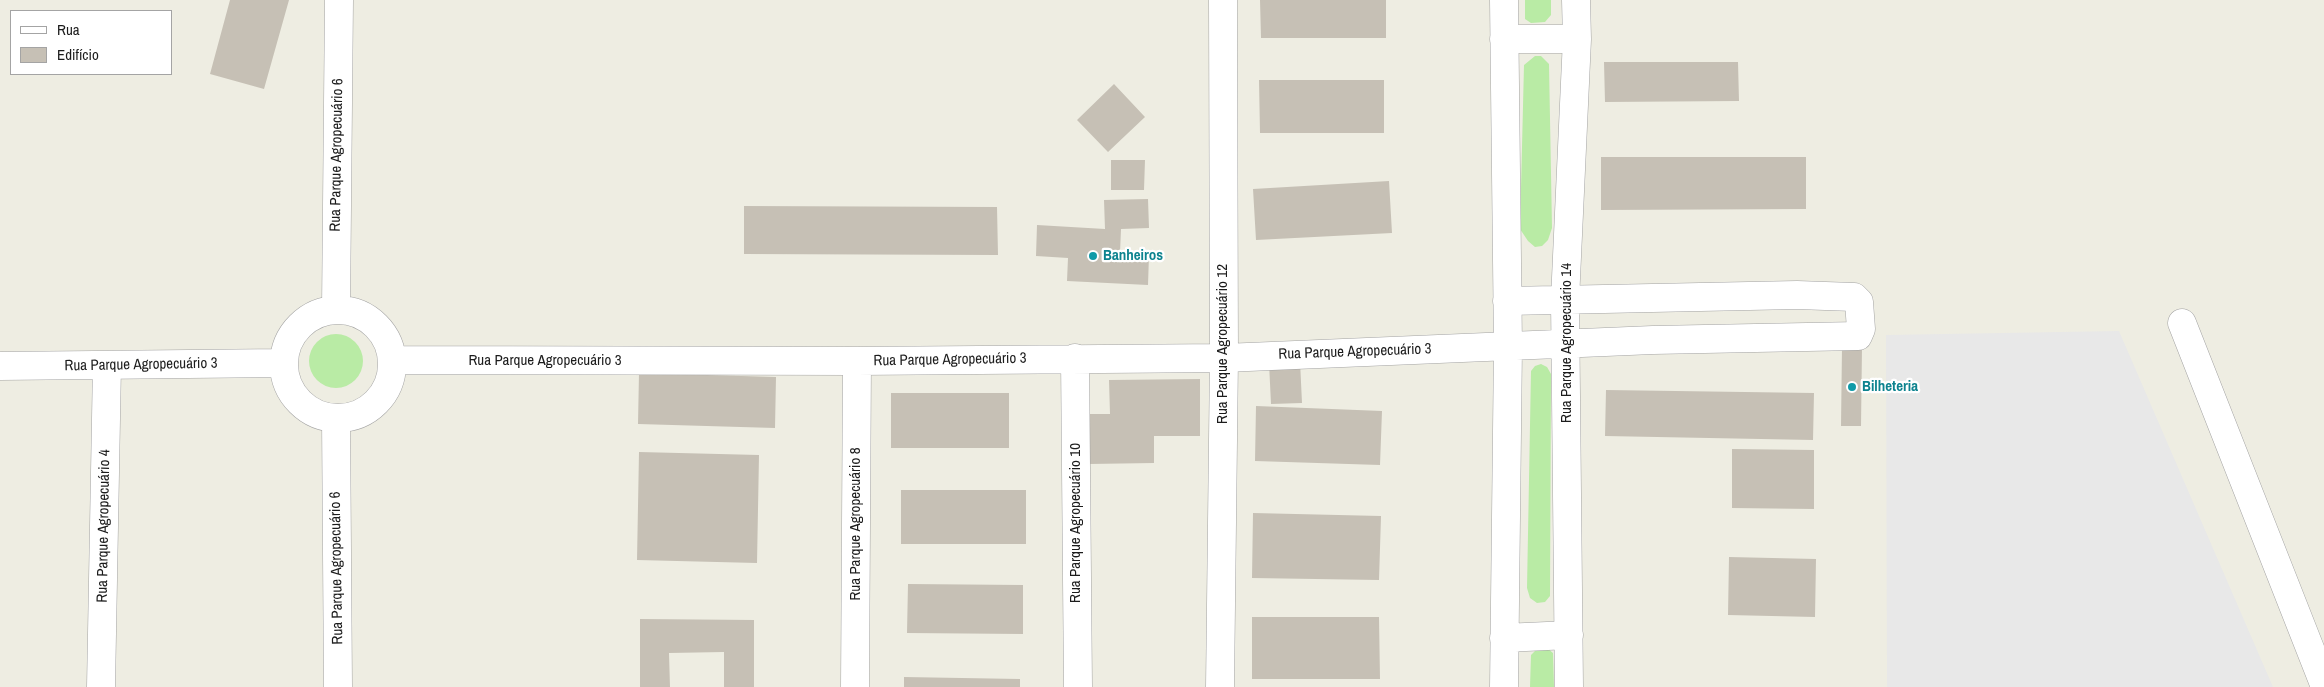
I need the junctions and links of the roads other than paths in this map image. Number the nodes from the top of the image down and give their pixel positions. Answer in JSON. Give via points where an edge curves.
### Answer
{"nodes":[{"id":1,"x":339,"y":0,"type":"edge"},
{"id":2,"x":1223,"y":0,"type":"edge"},
{"id":3,"x":1504,"y":0,"type":"edge"},
{"id":4,"x":1576,"y":0,"type":"edge"},
{"id":5,"x":1504,"y":39,"type":"junction"},
{"id":6,"x":1577,"y":39,"type":"junction"},
{"id":7,"x":1731,"y":297,"type":"junction"},
{"id":8,"x":1565,"y":300,"type":"junction"},
{"id":9,"x":1507,"y":301,"type":"junction"},
{"id":10,"x":336,"y":309,"type":"junction"},
{"id":11,"x":2182,"y":323,"type":"dead end"},
{"id":12,"x":1734,"y":340,"type":"junction"},
{"id":13,"x":1566,"y":344,"type":"junction"},
{"id":14,"x":1508,"y":346,"type":"junction"},
{"id":15,"x":1075,"y":358,"type":"junction"},
{"id":16,"x":1224,"y":358,"type":"junction"},
{"id":17,"x":392,"y":360,"type":"junction"},
{"id":18,"x":857,"y":361,"type":"junction"},
{"id":19,"x":282,"y":363,"type":"junction"},
{"id":20,"x":106,"y":365,"type":"junction"},
{"id":21,"x":0,"y":366,"type":"edge"},
{"id":22,"x":336,"y":418,"type":"junction"},
{"id":23,"x":1568,"y":635,"type":"junction"},
{"id":24,"x":1504,"y":638,"type":"junction"},
{"id":25,"x":2324,"y":684,"type":"edge"},
{"id":26,"x":101,"y":687,"type":"edge"},
{"id":27,"x":338,"y":687,"type":"edge"},
{"id":28,"x":855,"y":687,"type":"edge"},
{"id":29,"x":1078,"y":687,"type":"edge"},
{"id":30,"x":1220,"y":687,"type":"edge"},
{"id":31,"x":1504,"y":687,"type":"edge"},
{"id":32,"x":1569,"y":687,"type":"edge"}],
"edges":[{"from":1,"to":10,"type":"street","name":"Rua Parque Agropecuário 6"},
{"from":2,"to":16,"type":"street","name":"Rua Parque Agropecuário 12"},
{"from":3,"to":5,"type":"street"},
{"from":4,"to":6,"type":"street","name":"Rua Parque Agropecuário 14"},
{"from":5,"to":6,"type":"street"},
{"from":5,"to":9,"type":"street"},
{"from":6,"to":8,"type":"street","name":"Rua Parque Agropecuário 14"},
{"from":7,"to":8,"type":"street"},
{"from":7,"to":12,"type":"street"},
{"from":7,"to":12,"type":"street","name":"Rua Parque Agropecuário 3","via":[[1854,297],[1860,314],[1858,336]]},
{"from":8,"to":9,"type":"street"},
{"from":8,"to":13,"type":"street","name":"Rua Parque Agropecuário 14"},
{"from":9,"to":14,"type":"street"},
{"from":10,"to":17,"type":"street","via":[[353,311],[368,318],[389,344]]},
{"from":10,"to":19,"type":"street","via":[[320,312],[305,320],[293,332]]},
{"from":11,"to":25,"type":"street"},
{"from":12,"to":13,"type":"street","name":"Rua Parque Agropecuário 3"},
{"from":13,"to":14,"type":"street","name":"Rua Parque Agropecuário 3"},
{"from":13,"to":23,"type":"street","name":"Rua Parque Agropecuário 14"},
{"from":14,"to":16,"type":"street","name":"Rua Parque Agropecuário 3"},
{"from":14,"to":24,"type":"street"},
{"from":15,"to":16,"type":"street","name":"Rua Parque Agropecuário 3"},
{"from":15,"to":18,"type":"street","name":"Rua Parque Agropecuário 3"},
{"from":15,"to":29,"type":"street","name":"Rua Parque Agropecuário 10"},
{"from":16,"to":30,"type":"street","name":"Rua Parque Agropecuário 12"},
{"from":17,"to":18,"type":"street","name":"Rua Parque Agropecuário 3"},
{"from":17,"to":22,"type":"street","via":[[391,378],[383,395],[370,408],[353,416]]},
{"from":18,"to":28,"type":"street","name":"Rua Parque Agropecuário 8"},
{"from":19,"to":20,"type":"street","name":"Rua Parque Agropecuário 3"},
{"from":19,"to":22,"type":"street","via":[[285,380],[304,407],[319,415]]},
{"from":20,"to":21,"type":"street","name":"Rua Parque Agropecuário 3"},
{"from":20,"to":26,"type":"street","name":"Rua Parque Agropecuário 4"},
{"from":22,"to":27,"type":"street","name":"Rua Parque Agropecuário 6"},
{"from":23,"to":24,"type":"street"},
{"from":23,"to":32,"type":"street","name":"Rua Parque Agropecuário 14"},
{"from":24,"to":31,"type":"street"}]}
